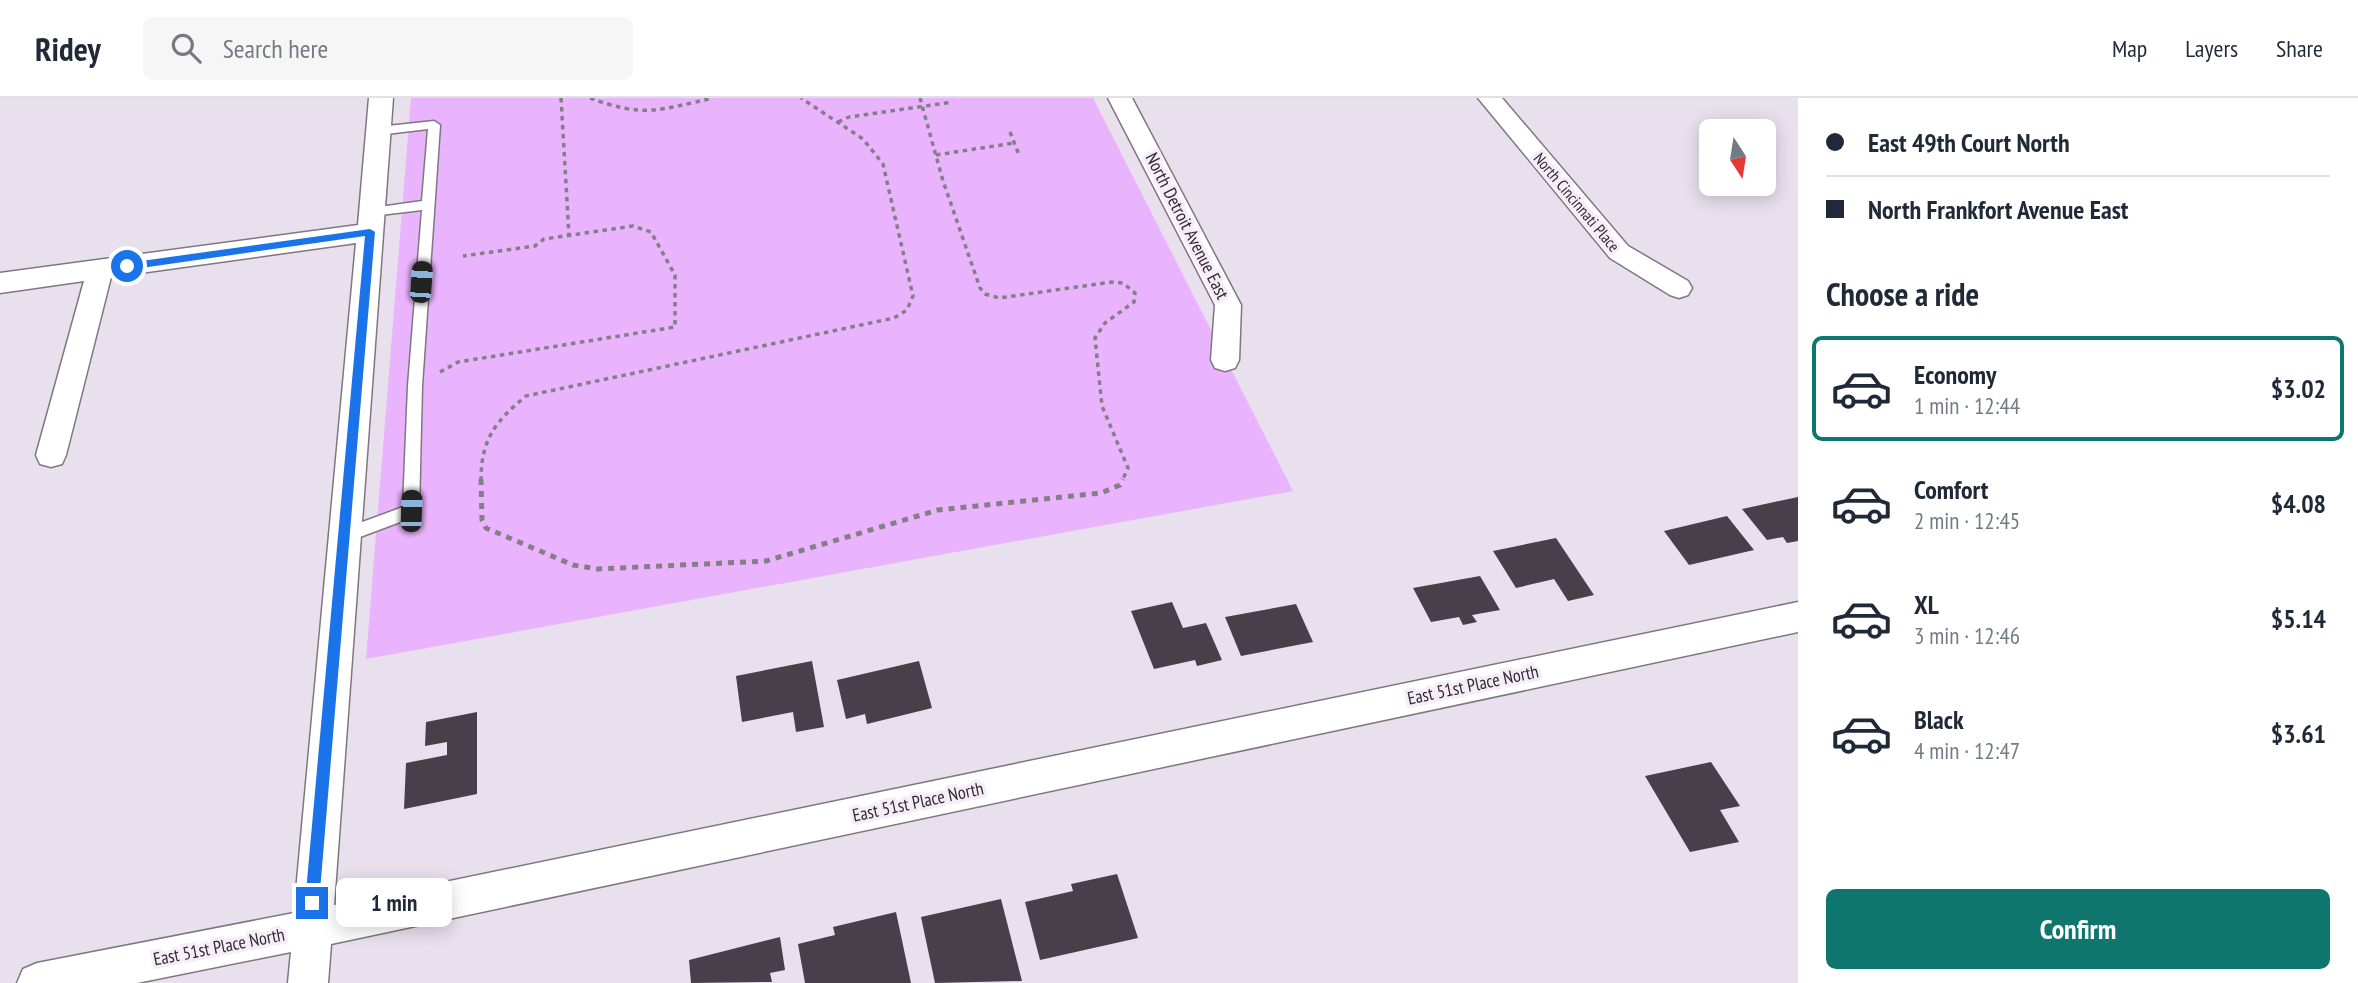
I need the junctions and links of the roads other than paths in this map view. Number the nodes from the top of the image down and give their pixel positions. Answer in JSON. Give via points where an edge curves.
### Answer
{"nodes":[{"id":1,"x":381,"y":98,"type":"edge"},
{"id":2,"x":1120,"y":98,"type":"edge"},
{"id":3,"x":1490,"y":98,"type":"edge"},
{"id":4,"x":378,"y":131,"type":"junction"},
{"id":5,"x":426,"y":205,"type":"junction"},
{"id":6,"x":371,"y":222,"type":"junction"},
{"id":7,"x":100,"y":270,"type":"junction"},
{"id":8,"x":0,"y":283,"type":"edge"},
{"id":9,"x":1679,"y":288,"type":"dead end"},
{"id":10,"x":1225,"y":360,"type":"dead end"},
{"id":11,"x":51,"y":455,"type":"dead end"},
{"id":12,"x":344,"y":536,"type":"junction"},
{"id":13,"x":1798,"y":617,"type":"edge"},
{"id":14,"x":310,"y":929,"type":"junction"},
{"id":15,"x":37,"y":983,"type":"edge"},
{"id":16,"x":308,"y":983,"type":"edge"}],
"edges":[{"from":1,"to":4,"type":"street"},
{"from":2,"to":10,"type":"street","name":"North Detroit Avenue East","via":[[1228,305]]},
{"from":3,"to":9,"type":"street","name":"North Cincinnati Place","via":[[1619,253]]},
{"from":4,"to":5,"type":"lane","via":[[434,125]]},
{"from":4,"to":6,"type":"street"},
{"from":5,"to":6,"type":"lane"},
{"from":5,"to":12,"type":"lane","via":[[411,511]]},
{"from":6,"to":7,"type":"street"},
{"from":6,"to":12,"type":"street"},
{"from":7,"to":8,"type":"street"},
{"from":7,"to":11,"type":"street"},
{"from":12,"to":14,"type":"street"},
{"from":13,"to":14,"type":"street","name":"East 51st Place North"},
{"from":14,"to":15,"type":"street","name":"East 51st Place North"},
{"from":14,"to":16,"type":"street"}]}
